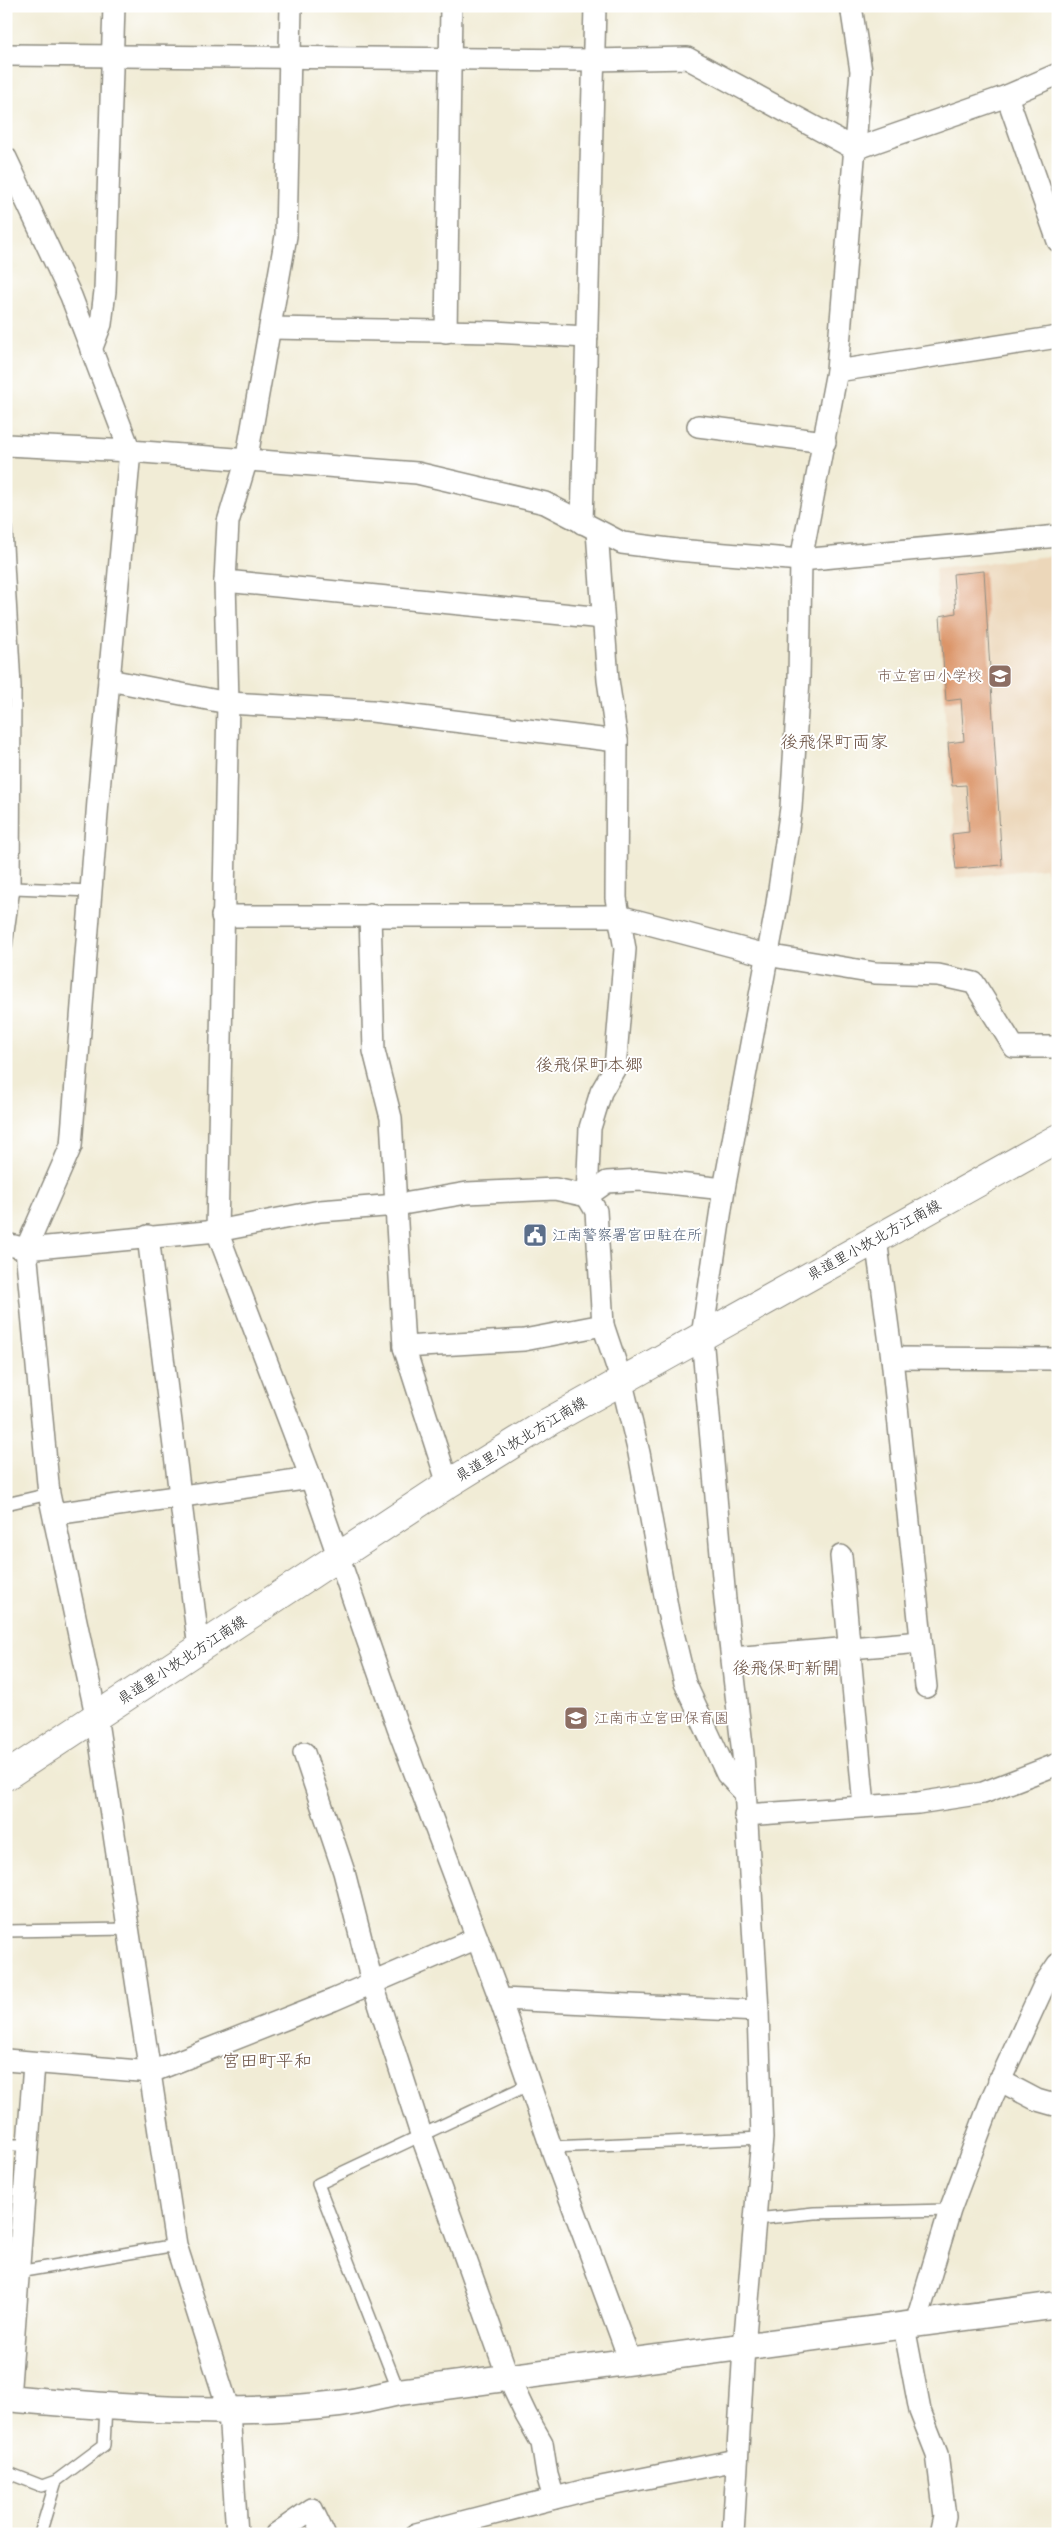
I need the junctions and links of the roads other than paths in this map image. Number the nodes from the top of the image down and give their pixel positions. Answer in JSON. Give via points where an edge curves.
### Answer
{"nodes":[{"id":1,"x":114,"y":6,"type":"edge"},
{"id":2,"x":291,"y":6,"type":"edge"},
{"id":3,"x":451,"y":6,"type":"edge"},
{"id":4,"x":595,"y":6,"type":"edge"},
{"id":5,"x":851,"y":6,"type":"edge"},
{"id":6,"x":6,"y":55,"type":"edge"},
{"id":7,"x":114,"y":56,"type":"junction"},
{"id":8,"x":290,"y":57,"type":"junction"},
{"id":9,"x":449,"y":59,"type":"junction"},
{"id":10,"x":594,"y":60,"type":"junction"},
{"id":11,"x":1058,"y":74,"type":"edge"},
{"id":12,"x":1007,"y":96,"type":"junction"},
{"id":13,"x":855,"y":149,"type":"junction"},
{"id":14,"x":6,"y":158,"type":"edge"},
{"id":15,"x":1058,"y":241,"type":"edge"},
{"id":16,"x":271,"y":328,"type":"junction"},
{"id":17,"x":446,"y":332,"type":"junction"},
{"id":18,"x":587,"y":337,"type":"junction"},
{"id":19,"x":1058,"y":337,"type":"edge"},
{"id":20,"x":91,"y":350,"type":"junction"},
{"id":21,"x":837,"y":371,"type":"junction"},
{"id":22,"x":698,"y":426,"type":"dead end"},
{"id":23,"x":824,"y":442,"type":"junction"},
{"id":24,"x":6,"y":445,"type":"edge"},
{"id":25,"x":130,"y":451,"type":"junction"},
{"id":26,"x":246,"y":462,"type":"junction"},
{"id":27,"x":589,"y":527,"type":"junction"},
{"id":28,"x":6,"y":528,"type":"edge"},
{"id":29,"x":1058,"y":536,"type":"edge"},
{"id":30,"x":801,"y":560,"type":"junction"},
{"id":31,"x":225,"y":581,"type":"junction"},
{"id":32,"x":603,"y":618,"type":"junction"},
{"id":33,"x":109,"y":680,"type":"junction"},
{"id":34,"x":228,"y":704,"type":"junction"},
{"id":35,"x":617,"y":741,"type":"junction"},
{"id":36,"x":14,"y":888,"type":"junction"},
{"id":37,"x":91,"y":891,"type":"junction"},
{"id":38,"x":370,"y":914,"type":"junction"},
{"id":39,"x":222,"y":916,"type":"junction"},
{"id":40,"x":619,"y":916,"type":"junction"},
{"id":41,"x":7,"y":920,"type":"edge"},
{"id":42,"x":6,"y":947,"type":"edge"},
{"id":43,"x":766,"y":955,"type":"junction"},
{"id":44,"x":1058,"y":1047,"type":"edge"},
{"id":45,"x":1058,"y":1138,"type":"edge"},
{"id":46,"x":724,"y":1189,"type":"junction"},
{"id":47,"x":587,"y":1196,"type":"junction"},
{"id":48,"x":398,"y":1205,"type":"junction"},
{"id":49,"x":217,"y":1231,"type":"junction"},
{"id":50,"x":148,"y":1236,"type":"junction"},
{"id":51,"x":876,"y":1239,"type":"junction"},
{"id":52,"x":16,"y":1247,"type":"edge"},
{"id":53,"x":603,"y":1325,"type":"junction"},
{"id":54,"x":702,"y":1336,"type":"junction"},
{"id":55,"x":404,"y":1347,"type":"junction"},
{"id":56,"x":892,"y":1358,"type":"junction"},
{"id":57,"x":1058,"y":1359,"type":"edge"},
{"id":58,"x":621,"y":1379,"type":"junction"},
{"id":59,"x":311,"y":1478,"type":"junction"},
{"id":60,"x":448,"y":1484,"type":"junction"},
{"id":61,"x":180,"y":1497,"type":"junction"},
{"id":62,"x":6,"y":1504,"type":"edge"},
{"id":63,"x":52,"y":1504,"type":"junction"},
{"id":64,"x":338,"y":1556,"type":"junction"},
{"id":65,"x":840,"y":1556,"type":"dead end"},
{"id":66,"x":921,"y":1642,"type":"junction"},
{"id":67,"x":850,"y":1648,"type":"junction"},
{"id":68,"x":199,"y":1649,"type":"junction"},
{"id":69,"x":732,"y":1658,"type":"junction"},
{"id":70,"x":926,"y":1687,"type":"dead end"},
{"id":71,"x":96,"y":1715,"type":"junction"},
{"id":72,"x":304,"y":1753,"type":"dead end"},
{"id":73,"x":1058,"y":1764,"type":"edge"},
{"id":74,"x":6,"y":1776,"type":"edge"},
{"id":75,"x":745,"y":1793,"type":"junction"},
{"id":76,"x":864,"y":1806,"type":"junction"},
{"id":77,"x":745,"y":1815,"type":"junction"},
{"id":78,"x":129,"y":1929,"type":"junction"},
{"id":79,"x":6,"y":1931,"type":"edge"},
{"id":80,"x":477,"y":1938,"type":"junction"},
{"id":81,"x":1058,"y":1964,"type":"edge"},
{"id":82,"x":372,"y":1982,"type":"junction"},
{"id":83,"x":500,"y":1999,"type":"junction"},
{"id":84,"x":758,"y":2012,"type":"junction"},
{"id":85,"x":6,"y":2060,"type":"edge"},
{"id":86,"x":34,"y":2064,"type":"junction"},
{"id":87,"x":151,"y":2072,"type":"junction"},
{"id":88,"x":999,"y":2080,"type":"junction"},
{"id":89,"x":530,"y":2084,"type":"junction"},
{"id":90,"x":1058,"y":2106,"type":"edge"},
{"id":91,"x":421,"y":2134,"type":"junction"},
{"id":92,"x":762,"y":2138,"type":"junction"},
{"id":93,"x":6,"y":2145,"type":"edge"},
{"id":94,"x":29,"y":2145,"type":"junction"},
{"id":95,"x":551,"y":2147,"type":"junction"},
{"id":96,"x":950,"y":2210,"type":"junction"},
{"id":97,"x":756,"y":2219,"type":"junction"},
{"id":98,"x":176,"y":2245,"type":"junction"},
{"id":99,"x":18,"y":2272,"type":"junction"},
{"id":100,"x":1058,"y":2305,"type":"edge"},
{"id":101,"x":912,"y":2324,"type":"junction"},
{"id":102,"x":744,"y":2347,"type":"junction"},
{"id":103,"x":630,"y":2361,"type":"junction"},
{"id":104,"x":508,"y":2377,"type":"junction"},
{"id":105,"x":399,"y":2392,"type":"junction"},
{"id":106,"x":8,"y":2398,"type":"edge"},
{"id":107,"x":106,"y":2407,"type":"junction"},
{"id":108,"x":229,"y":2411,"type":"junction"},
{"id":109,"x":737,"y":2460,"type":"junction"},
{"id":110,"x":6,"y":2472,"type":"edge"},
{"id":111,"x":56,"y":2481,"type":"junction"},
{"id":112,"x":554,"y":2498,"type":"junction"},
{"id":113,"x":40,"y":2534,"type":"edge"},
{"id":114,"x":237,"y":2534,"type":"edge"},
{"id":115,"x":276,"y":2534,"type":"edge"},
{"id":116,"x":324,"y":2534,"type":"edge"},
{"id":117,"x":416,"y":2534,"type":"edge"},
{"id":118,"x":733,"y":2534,"type":"edge"},
{"id":119,"x":941,"y":2534,"type":"edge"}],
"edges":[{"from":1,"to":7,"type":"street"},
{"from":2,"to":8,"type":"street"},
{"from":3,"to":9,"type":"street"},
{"from":4,"to":10,"type":"street"},
{"from":5,"to":13,"type":"street","via":[[861,71]]},
{"from":6,"to":7,"type":"street"},
{"from":7,"to":8,"type":"street"},
{"from":7,"to":20,"type":"street","via":[[105,291],[101,324]]},
{"from":8,"to":9,"type":"street"},
{"from":8,"to":16,"type":"street","via":[[286,236]]},
{"from":9,"to":10,"type":"street"},
{"from":9,"to":17,"type":"street"},
{"from":10,"to":13,"type":"street","via":[[687,58]]},
{"from":10,"to":18,"type":"street"},
{"from":11,"to":12,"type":"street"},
{"from":12,"to":13,"type":"street"},
{"from":12,"to":15,"type":"street"},
{"from":13,"to":21,"type":"street"},
{"from":14,"to":20,"type":"street","via":[[71,296]]},
{"from":16,"to":17,"type":"street"},
{"from":16,"to":26,"type":"street"},
{"from":17,"to":18,"type":"street"},
{"from":18,"to":27,"type":"street"},
{"from":19,"to":21,"type":"street"},
{"from":20,"to":25,"type":"street"},
{"from":21,"to":23,"type":"street"},
{"from":22,"to":23,"type":"street"},
{"from":23,"to":30,"type":"street"},
{"from":24,"to":25,"type":"street"},
{"from":25,"to":26,"type":"street"},
{"from":25,"to":33,"type":"street"},
{"from":26,"to":27,"type":"street","via":[[418,473],[545,503]]},
{"from":26,"to":31,"type":"street","via":[[228,522]]},
{"from":27,"to":30,"type":"street","via":[[622,543]]},
{"from":27,"to":32,"type":"street"},
{"from":28,"to":36,"type":"lane","via":[[15,686]]},
{"from":29,"to":30,"type":"street"},
{"from":30,"to":43,"type":"street","via":[[799,679],[791,808]]},
{"from":31,"to":32,"type":"street"},
{"from":31,"to":34,"type":"street"},
{"from":32,"to":35,"type":"street"},
{"from":33,"to":34,"type":"street"},
{"from":33,"to":37,"type":"street"},
{"from":34,"to":35,"type":"street","via":[[372,711]]},
{"from":34,"to":39,"type":"street"},
{"from":35,"to":40,"type":"street","via":[[616,898]]},
{"from":36,"to":37,"type":"lane"},
{"from":36,"to":41,"type":"lane"},
{"from":37,"to":52,"type":"street","via":[[71,1146]]},
{"from":38,"to":39,"type":"street"},
{"from":38,"to":40,"type":"street"},
{"from":38,"to":48,"type":"street","via":[[374,1051],[391,1118]]},
{"from":39,"to":49,"type":"street"},
{"from":40,"to":43,"type":"street"},
{"from":40,"to":47,"type":"street","via":[[625,949],[615,1068],[601,1092],[590,1128]]},
{"from":41,"to":42,"type":"lane"},
{"from":43,"to":44,"type":"street","via":[[875,973],[938,975],[974,983],[1014,1047]]},
{"from":43,"to":46,"type":"street"},
{"from":45,"to":51,"type":"main road","name":"県道里小牧北方江南線"},
{"from":46,"to":47,"type":"street","via":[[641,1180],[607,1182]]},
{"from":46,"to":54,"type":"street"},
{"from":47,"to":48,"type":"street","via":[[555,1189],[468,1192]]},
{"from":47,"to":53,"type":"street","via":[[596,1210]]},
{"from":48,"to":49,"type":"street","via":[[320,1211]]},
{"from":48,"to":55,"type":"street"},
{"from":49,"to":50,"type":"street"},
{"from":49,"to":59,"type":"street"},
{"from":50,"to":52,"type":"street"},
{"from":50,"to":61,"type":"street"},
{"from":51,"to":54,"type":"main road","name":"県道里小牧北方江南線"},
{"from":51,"to":56,"type":"street"},
{"from":52,"to":63,"type":"street"},
{"from":53,"to":55,"type":"street","via":[[524,1340]]},
{"from":53,"to":58,"type":"street"},
{"from":54,"to":58,"type":"main road","name":"県道里小牧北方江南線"},
{"from":54,"to":69,"type":"street"},
{"from":55,"to":60,"type":"street"},
{"from":56,"to":57,"type":"street"},
{"from":56,"to":66,"type":"street"},
{"from":58,"to":60,"type":"main road","name":"県道里小牧北方江南線"},
{"from":58,"to":75,"type":"street","via":[[685,1683],[727,1774]]},
{"from":59,"to":61,"type":"street"},
{"from":59,"to":64,"type":"street"},
{"from":60,"to":64,"type":"main road","name":"県道里小牧北方江南線"},
{"from":61,"to":63,"type":"street"},
{"from":61,"to":68,"type":"street"},
{"from":62,"to":63,"type":"lane"},
{"from":63,"to":71,"type":"street"},
{"from":64,"to":68,"type":"main road","name":"県道里小牧北方江南線"},
{"from":64,"to":80,"type":"street"},
{"from":65,"to":67,"type":"street"},
{"from":66,"to":67,"type":"street"},
{"from":66,"to":70,"type":"street"},
{"from":67,"to":69,"type":"street"},
{"from":67,"to":76,"type":"street"},
{"from":68,"to":71,"type":"main road","name":"県道里小牧北方江南線"},
{"from":69,"to":75,"type":"street"},
{"from":71,"to":74,"type":"main road","name":"県道里小牧北方江南線"},
{"from":71,"to":78,"type":"street"},
{"from":72,"to":82,"type":"street","via":[[344,1872]]},
{"from":73,"to":76,"type":"street","via":[[983,1793],[918,1803]]},
{"from":75,"to":77,"type":"street"},
{"from":76,"to":77,"type":"street"},
{"from":77,"to":84,"type":"street"},
{"from":78,"to":79,"type":"lane"},
{"from":78,"to":87,"type":"street"},
{"from":80,"to":82,"type":"street"},
{"from":80,"to":83,"type":"street"},
{"from":81,"to":88,"type":"street","via":[[1045,1983]]},
{"from":82,"to":87,"type":"street"},
{"from":82,"to":91,"type":"street"},
{"from":83,"to":84,"type":"street"},
{"from":83,"to":89,"type":"street"},
{"from":84,"to":92,"type":"street"},
{"from":85,"to":86,"type":"street"},
{"from":86,"to":87,"type":"street"},
{"from":86,"to":94,"type":"street"},
{"from":87,"to":98,"type":"street"},
{"from":88,"to":90,"type":"street","via":[[1037,2100]]},
{"from":88,"to":96,"type":"street"},
{"from":89,"to":91,"type":"lane"},
{"from":89,"to":95,"type":"street"},
{"from":91,"to":104,"type":"street"},
{"from":91,"to":105,"type":"lane","via":[[318,2184]]},
{"from":92,"to":95,"type":"lane"},
{"from":92,"to":97,"type":"street"},
{"from":93,"to":94,"type":"lane"},
{"from":94,"to":99,"type":"street"},
{"from":95,"to":103,"type":"street"},
{"from":96,"to":97,"type":"lane","via":[[814,2213]]},
{"from":96,"to":101,"type":"street"},
{"from":97,"to":102,"type":"street"},
{"from":98,"to":99,"type":"lane"},
{"from":98,"to":108,"type":"street"},
{"from":99,"to":106,"type":"street"},
{"from":100,"to":101,"type":"street"},
{"from":101,"to":102,"type":"street"},
{"from":101,"to":119,"type":"street","via":[[906,2337],[920,2411],[937,2454],[945,2516]]},
{"from":102,"to":103,"type":"street"},
{"from":102,"to":109,"type":"street"},
{"from":103,"to":104,"type":"street"},
{"from":104,"to":105,"type":"street"},
{"from":104,"to":112,"type":"street","via":[[542,2443]]},
{"from":105,"to":108,"type":"street","via":[[340,2404]]},
{"from":106,"to":107,"type":"street"},
{"from":107,"to":108,"type":"street"},
{"from":107,"to":111,"type":"lane","via":[[104,2445]]},
{"from":108,"to":114,"type":"street"},
{"from":109,"to":112,"type":"street"},
{"from":109,"to":118,"type":"street"},
{"from":110,"to":111,"type":"lane","via":[[42,2486]]},
{"from":111,"to":113,"type":"lane"},
{"from":112,"to":117,"type":"street"},
{"from":115,"to":116,"type":"street","via":[[312,2509]]}]}
